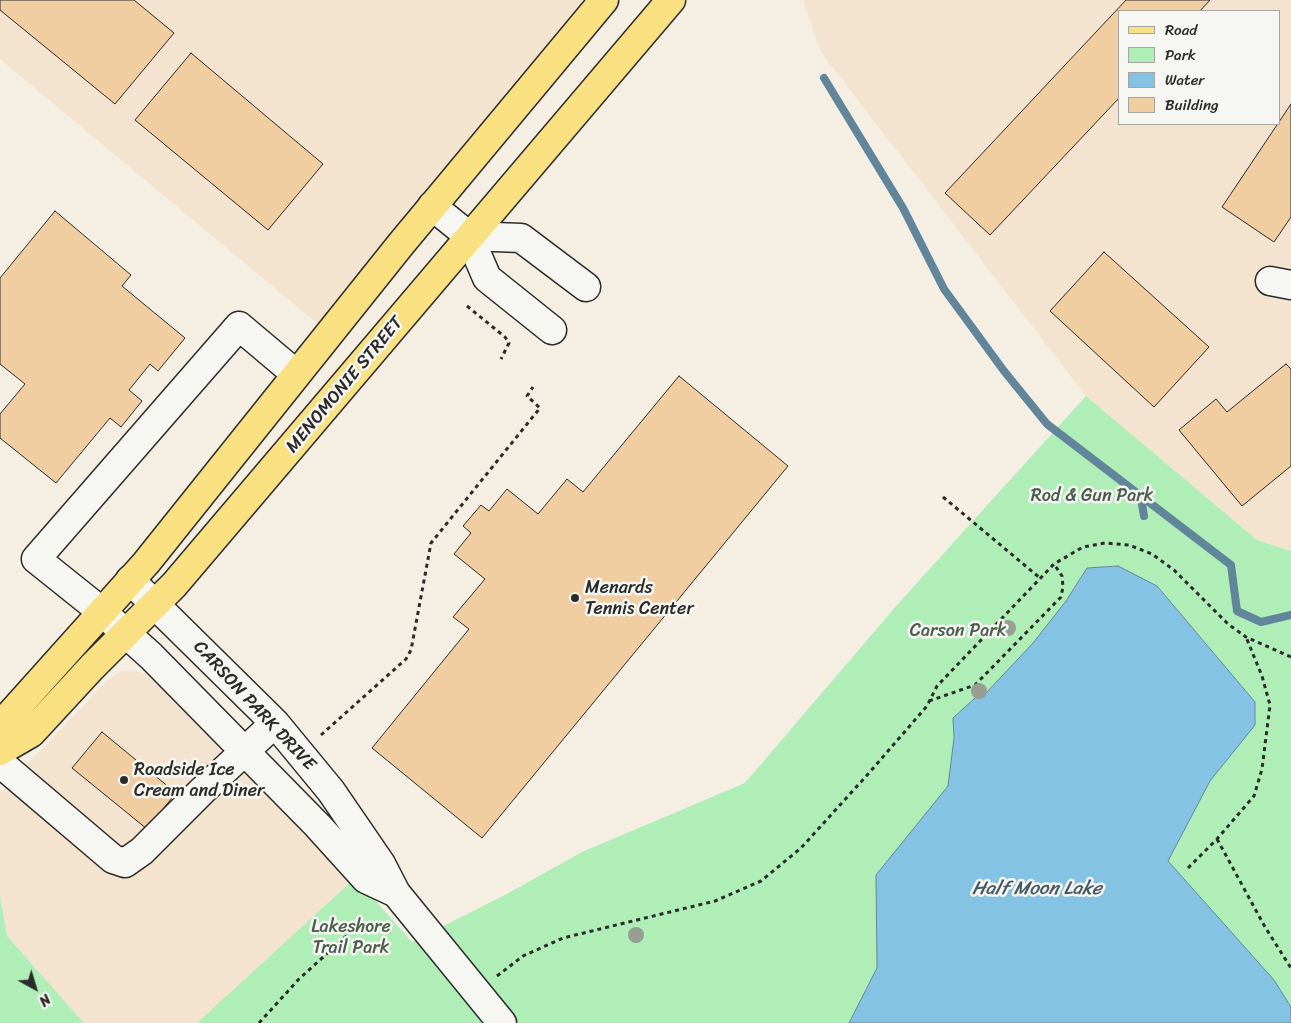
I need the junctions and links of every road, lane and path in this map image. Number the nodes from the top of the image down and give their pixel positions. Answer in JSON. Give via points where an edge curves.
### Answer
{"nodes":[{"id":1,"x":671,"y":0,"type":"edge"},
{"id":2,"x":603,"y":1,"type":"edge"},
{"id":3,"x":432,"y":206,"type":"junction"},
{"id":4,"x":469,"y":236,"type":"junction"},
{"id":5,"x":586,"y":287,"type":"dead end"},
{"id":6,"x":467,"y":306,"type":"dead end"},
{"id":7,"x":552,"y":330,"type":"dead end"},
{"id":8,"x":501,"y":359,"type":"dead end"},
{"id":9,"x":296,"y":374,"type":"junction"},
{"id":10,"x":533,"y":387,"type":"dead end"},
{"id":11,"x":943,"y":497,"type":"dead end"},
{"id":12,"x":1054,"y":564,"type":"junction"},
{"id":13,"x":1040,"y":578,"type":"junction"},
{"id":14,"x":130,"y":580,"type":"junction"},
{"id":15,"x":156,"y":604,"type":"junction"},
{"id":16,"x":101,"y":611,"type":"junction"},
{"id":17,"x":125,"y":633,"type":"junction"},
{"id":18,"x":1246,"y":636,"type":"junction"},
{"id":19,"x":1291,"y":657,"type":"edge"},
{"id":20,"x":929,"y":701,"type":"junction"},
{"id":21,"x":275,"y":723,"type":"junction"},
{"id":22,"x":321,"y":735,"type":"dead end"},
{"id":23,"x":0,"y":737,"type":"edge"},
{"id":24,"x":244,"y":750,"type":"junction"},
{"id":25,"x":0,"y":751,"type":"edge"},
{"id":26,"x":0,"y":763,"type":"edge"},
{"id":27,"x":1217,"y":839,"type":"junction"},
{"id":28,"x":1188,"y":868,"type":"dead end"},
{"id":29,"x":396,"y":893,"type":"junction"},
{"id":30,"x":394,"y":934,"type":"dead end"},
{"id":31,"x":1291,"y":968,"type":"edge"},
{"id":32,"x":491,"y":981,"type":"dead end"},
{"id":33,"x":259,"y":1023,"type":"edge"},
{"id":34,"x":502,"y":1023,"type":"edge"}],
"edges":[{"from":1,"to":4,"type":"main road","name":"MENOMONIE STREET"},
{"from":2,"to":3,"type":"main road"},
{"from":3,"to":4,"type":"street"},
{"from":3,"to":9,"type":"main road"},
{"from":4,"to":5,"type":"street","via":[[521,238]]},
{"from":4,"to":7,"type":"street","via":[[487,278]]},
{"from":4,"to":15,"type":"main road","name":"MENOMONIE STREET","via":[[299,441]]},
{"from":6,"to":8,"type":"path","via":[[509,343]]},
{"from":9,"to":14,"type":"main road"},
{"from":9,"to":16,"type":"street","name":"CARSON PARK DRIVE","via":[[239,326],[36,559]]},
{"from":10,"to":22,"type":"path","via":[[527,396],[540,408],[430,543],[411,650],[406,659]]},
{"from":11,"to":13,"type":"path"},
{"from":12,"to":13,"type":"path"},
{"from":12,"to":18,"type":"path","via":[[1083,548],[1105,543],[1137,548],[1152,554],[1174,570],[1228,624]]},
{"from":12,"to":20,"type":"path","via":[[1062,576],[1061,598],[975,685]]},
{"from":13,"to":20,"type":"path","via":[[937,686]]},
{"from":14,"to":15,"type":"street","name":"CARSON PARK DRIVE"},
{"from":14,"to":16,"type":"main road"},
{"from":15,"to":17,"type":"main road","name":"MENOMONIE STREET"},
{"from":15,"to":21,"type":"street","name":"CARSON PARK DRIVE"},
{"from":16,"to":17,"type":"street","name":"CARSON PARK DRIVE"},
{"from":16,"to":23,"type":"main road","via":[[9,716]]},
{"from":17,"to":24,"type":"street","name":"CARSON PARK DRIVE"},
{"from":17,"to":25,"type":"main road","name":"MENOMONIE STREET","via":[[30,734]]},
{"from":18,"to":19,"type":"path"},
{"from":18,"to":27,"type":"path","via":[[1270,705],[1264,754],[1254,796]]},
{"from":20,"to":32,"type":"path","via":[[801,848],[762,881],[715,901],[563,938],[523,956]]},
{"from":21,"to":24,"type":"street"},
{"from":21,"to":29,"type":"street","name":"CARSON PARK DRIVE","via":[[331,791],[381,864]]},
{"from":24,"to":26,"type":"street","via":[[142,851],[125,863],[113,859]]},
{"from":24,"to":29,"type":"street","name":"CARSON PARK DRIVE","via":[[366,879]]},
{"from":27,"to":28,"type":"path"},
{"from":27,"to":31,"type":"path"},
{"from":29,"to":34,"type":"street","name":"CARSON PARK DRIVE"},
{"from":30,"to":33,"type":"path","via":[[375,926],[353,930],[299,979]]}]}
